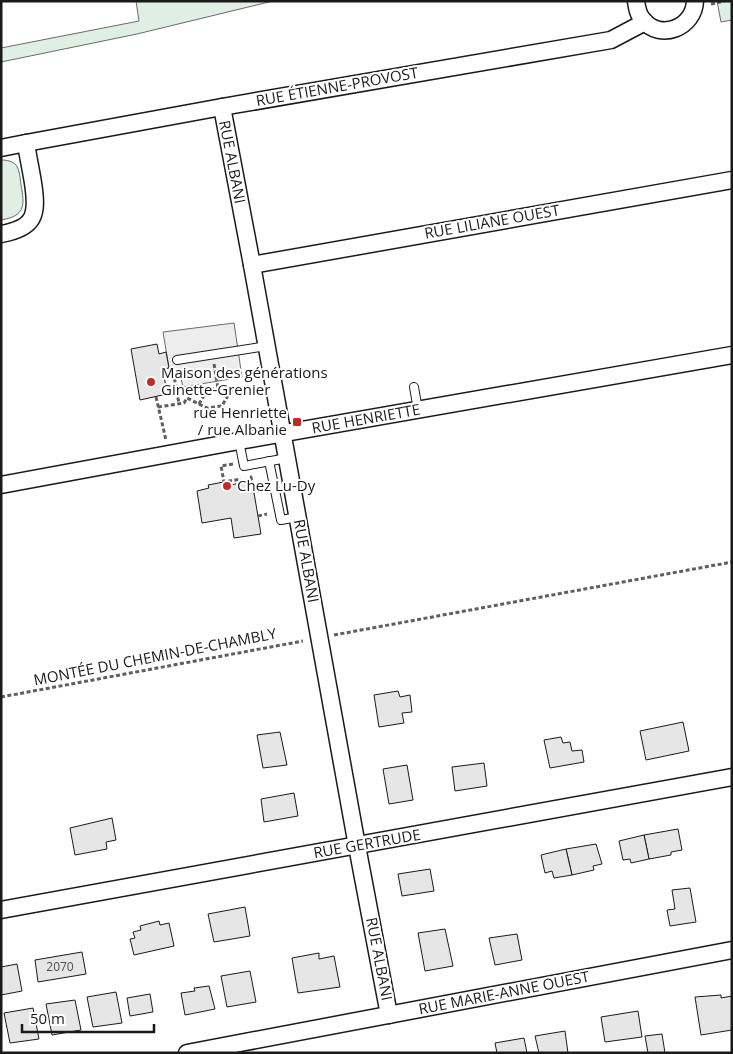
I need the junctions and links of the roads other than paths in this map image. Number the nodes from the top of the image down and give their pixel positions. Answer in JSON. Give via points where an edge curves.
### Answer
{"nodes":[{"id":1,"x":636,"y":1,"type":"edge"},
{"id":2,"x":695,"y":1,"type":"edge"},
{"id":3,"x":645,"y":22,"type":"junction"},
{"id":4,"x":222,"y":107,"type":"junction"},
{"id":5,"x":26,"y":143,"type":"junction"},
{"id":6,"x":1,"y":148,"type":"edge"},
{"id":7,"x":732,"y":180,"type":"edge"},
{"id":8,"x":1,"y":234,"type":"edge"},
{"id":9,"x":252,"y":265,"type":"junction"},
{"id":10,"x":266,"y":346,"type":"junction"},
{"id":11,"x":732,"y":356,"type":"edge"},
{"id":12,"x":176,"y":360,"type":"dead end"},
{"id":13,"x":414,"y":387,"type":"dead end"},
{"id":14,"x":418,"y":410,"type":"junction"},
{"id":15,"x":282,"y":434,"type":"junction"},
{"id":16,"x":239,"y":441,"type":"junction"},
{"id":17,"x":287,"y":458,"type":"junction"},
{"id":18,"x":269,"y":461,"type":"junction"},
{"id":19,"x":1,"y":485,"type":"edge"},
{"id":20,"x":298,"y":517,"type":"junction"},
{"id":21,"x":732,"y":777,"type":"edge"},
{"id":22,"x":357,"y":846,"type":"junction"},
{"id":23,"x":1,"y":910,"type":"edge"},
{"id":24,"x":732,"y":950,"type":"edge"},
{"id":25,"x":389,"y":1015,"type":"junction"},
{"id":26,"x":187,"y":1053,"type":"edge"}],
"edges":[{"from":1,"to":3,"type":"street"},
{"from":2,"to":3,"type":"street","via":[[692,16],[678,28],[659,30]]},
{"from":3,"to":4,"type":"street","name":"RUE ÉTIENNE-PROVOST","via":[[611,40]]},
{"from":4,"to":5,"type":"street","name":"RUE ÉTIENNE-PROVOST"},
{"from":4,"to":9,"type":"street","name":"RUE ALBANI"},
{"from":5,"to":6,"type":"street","name":"RUE ÉTIENNE-PROVOST"},
{"from":5,"to":8,"type":"street","via":[[36,198],[35,210],[23,228]]},
{"from":7,"to":9,"type":"street","name":"RUE LILIANE OUEST"},
{"from":9,"to":10,"type":"street","name":"RUE ALBANI"},
{"from":10,"to":12,"type":"lane"},
{"from":10,"to":15,"type":"street","name":"RUE ALBANI"},
{"from":11,"to":14,"type":"street","name":"RUE HENRIETTE"},
{"from":13,"to":14,"type":"lane"},
{"from":14,"to":15,"type":"street","name":"RUE HENRIETTE"},
{"from":15,"to":16,"type":"street","name":"RUE HENRIETTE"},
{"from":15,"to":17,"type":"street","name":"RUE ALBANI"},
{"from":16,"to":18,"type":"lane","via":[[244,466]]},
{"from":16,"to":19,"type":"street","name":"RUE HENRIETTE"},
{"from":17,"to":18,"type":"lane"},
{"from":17,"to":20,"type":"street","name":"RUE ALBANI"},
{"from":18,"to":20,"type":"lane","via":[[281,520]]},
{"from":20,"to":22,"type":"street","name":"RUE ALBANI"},
{"from":21,"to":22,"type":"street","name":"RUE GERTRUDE"},
{"from":22,"to":23,"type":"street","name":"RUE GERTRUDE"},
{"from":22,"to":25,"type":"street","name":"RUE ALBANI"},
{"from":24,"to":25,"type":"street","name":"RUE MARIE-ANNE OUEST"},
{"from":25,"to":26,"type":"street","name":"RUE MARIE-ANNE OUEST"}]}
